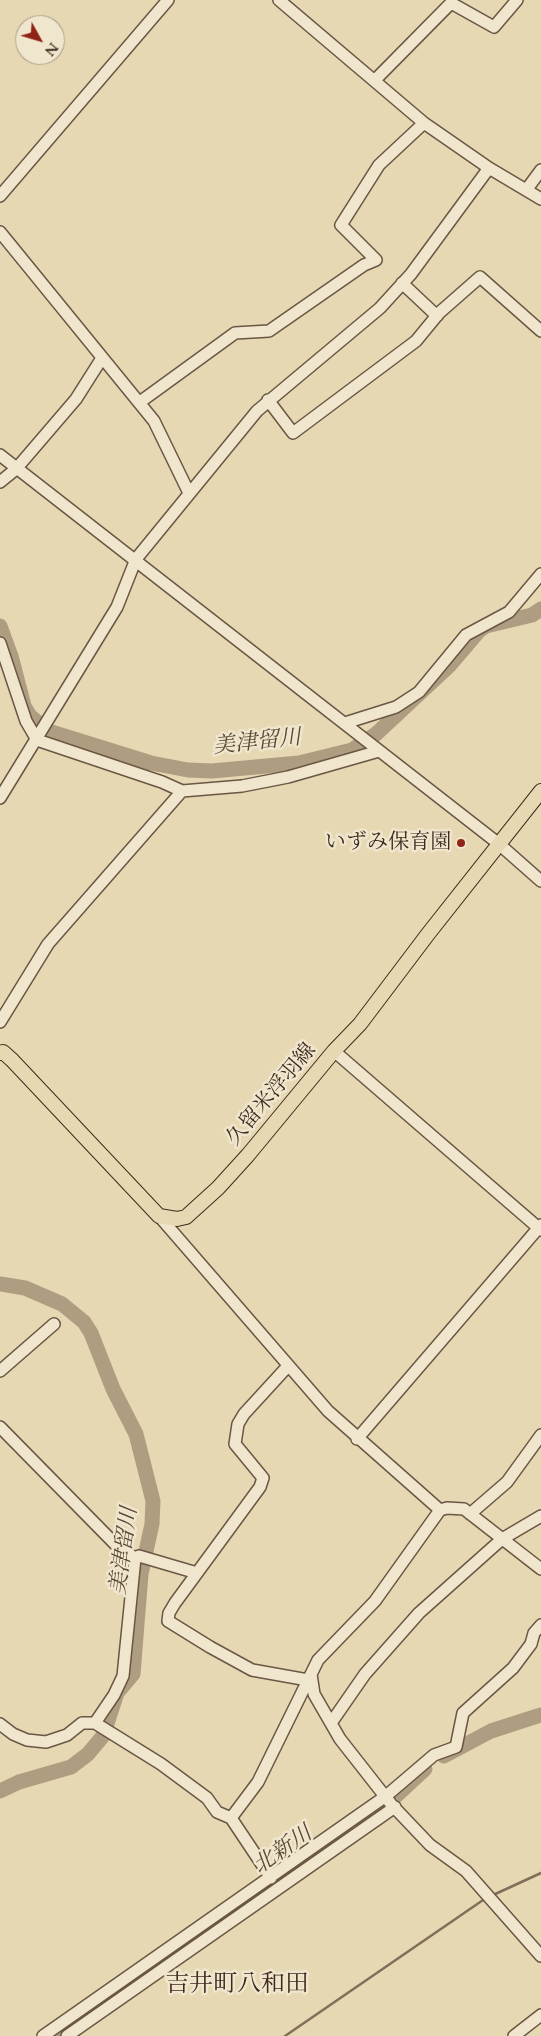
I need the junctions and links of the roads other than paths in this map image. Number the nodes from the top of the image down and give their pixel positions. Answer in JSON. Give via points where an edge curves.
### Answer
{"nodes":[{"id":1,"x":168,"y":0,"type":"edge"},
{"id":2,"x":279,"y":0,"type":"edge"},
{"id":3,"x":517,"y":0,"type":"edge"},
{"id":4,"x":374,"y":80,"type":"junction"},
{"id":5,"x":424,"y":123,"type":"junction"},
{"id":6,"x":489,"y":168,"type":"junction"},
{"id":7,"x":541,"y":170,"type":"edge"},
{"id":8,"x":526,"y":188,"type":"junction"},
{"id":9,"x":0,"y":196,"type":"edge"},
{"id":10,"x":541,"y":199,"type":"edge"},
{"id":11,"x":0,"y":232,"type":"edge"},
{"id":12,"x":402,"y":283,"type":"junction"},
{"id":13,"x":437,"y":316,"type":"junction"},
{"id":14,"x":541,"y":331,"type":"edge"},
{"id":15,"x":102,"y":358,"type":"junction"},
{"id":16,"x":268,"y":400,"type":"junction"},
{"id":17,"x":140,"y":402,"type":"junction"},
{"id":18,"x":0,"y":455,"type":"edge"},
{"id":19,"x":16,"y":469,"type":"junction"},
{"id":20,"x":0,"y":482,"type":"edge"},
{"id":21,"x":189,"y":493,"type":"junction"},
{"id":22,"x":136,"y":559,"type":"junction"},
{"id":23,"x":541,"y":574,"type":"edge"},
{"id":24,"x":0,"y":643,"type":"edge"},
{"id":25,"x":349,"y":727,"type":"junction"},
{"id":26,"x":38,"y":738,"type":"junction"},
{"id":27,"x":379,"y":751,"type":"junction"},
{"id":28,"x":182,"y":791,"type":"junction"},
{"id":29,"x":541,"y":791,"type":"edge"},
{"id":30,"x":0,"y":798,"type":"edge"},
{"id":31,"x":498,"y":844,"type":"junction"},
{"id":32,"x":541,"y":881,"type":"edge"},
{"id":33,"x":0,"y":1022,"type":"edge"},
{"id":34,"x":1,"y":1051,"type":"edge"},
{"id":35,"x":334,"y":1052,"type":"junction"},
{"id":36,"x":159,"y":1216,"type":"junction"},
{"id":37,"x":540,"y":1228,"type":"edge"},
{"id":38,"x":54,"y":1324,"type":"dead end"},
{"id":39,"x":288,"y":1366,"type":"junction"},
{"id":40,"x":0,"y":1370,"type":"edge"},
{"id":41,"x":0,"y":1427,"type":"edge"},
{"id":42,"x":541,"y":1435,"type":"edge"},
{"id":43,"x":357,"y":1439,"type":"junction"},
{"id":44,"x":440,"y":1510,"type":"junction"},
{"id":45,"x":470,"y":1514,"type":"junction"},
{"id":46,"x":541,"y":1516,"type":"edge"},
{"id":47,"x":502,"y":1539,"type":"junction"},
{"id":48,"x":137,"y":1557,"type":"junction"},
{"id":49,"x":541,"y":1569,"type":"edge"},
{"id":50,"x":197,"y":1573,"type":"junction"},
{"id":51,"x":541,"y":1625,"type":"edge"},
{"id":52,"x":309,"y":1677,"type":"junction"},
{"id":53,"x":331,"y":1723,"type":"junction"},
{"id":54,"x":0,"y":1724,"type":"edge"},
{"id":55,"x":97,"y":1725,"type":"junction"},
{"id":56,"x":391,"y":1802,"type":"junction"},
{"id":57,"x":231,"y":1818,"type":"junction"},
{"id":58,"x":271,"y":1878,"type":"junction"},
{"id":59,"x":541,"y":1956,"type":"edge"},
{"id":60,"x":541,"y":2015,"type":"edge"},
{"id":61,"x":43,"y":2036,"type":"edge"},
{"id":62,"x":67,"y":2036,"type":"edge"},
{"id":63,"x":514,"y":2036,"type":"edge"}],
"edges":[{"from":1,"to":9,"type":"street"},
{"from":2,"to":4,"type":"street"},
{"from":3,"to":4,"type":"street","via":[[494,27],[451,3]]},
{"from":4,"to":5,"type":"street"},
{"from":5,"to":6,"type":"street"},
{"from":5,"to":17,"type":"street","via":[[379,165],[341,225],[376,260],[269,331],[235,333]]},
{"from":6,"to":8,"type":"street"},
{"from":6,"to":12,"type":"street"},
{"from":7,"to":8,"type":"street"},
{"from":8,"to":10,"type":"street"},
{"from":11,"to":15,"type":"street"},
{"from":12,"to":13,"type":"street"},
{"from":12,"to":16,"type":"street","via":[[380,308]]},
{"from":13,"to":14,"type":"street","via":[[480,277]]},
{"from":13,"to":16,"type":"street","via":[[416,342],[293,433]]},
{"from":15,"to":17,"type":"street"},
{"from":15,"to":19,"type":"street","via":[[76,399]]},
{"from":16,"to":21,"type":"street"},
{"from":17,"to":21,"type":"street","via":[[154,421]]},
{"from":18,"to":19,"type":"street"},
{"from":19,"to":20,"type":"street"},
{"from":19,"to":22,"type":"street"},
{"from":21,"to":22,"type":"street"},
{"from":22,"to":25,"type":"street"},
{"from":22,"to":26,"type":"street","via":[[117,607]]},
{"from":23,"to":25,"type":"street","via":[[509,612],[466,635],[419,692],[396,707]]},
{"from":24,"to":26,"type":"street","via":[[26,721]]},
{"from":25,"to":27,"type":"street"},
{"from":26,"to":28,"type":"street"},
{"from":26,"to":30,"type":"street"},
{"from":27,"to":28,"type":"street","via":[[288,777],[242,786]]},
{"from":27,"to":31,"type":"street"},
{"from":28,"to":33,"type":"street","via":[[54,937]]},
{"from":29,"to":31,"type":"main road","name":"久留米浮羽線"},
{"from":31,"to":32,"type":"street"},
{"from":31,"to":35,"type":"main road","name":"久留米浮羽線","via":[[360,1024]]},
{"from":34,"to":36,"type":"main road"},
{"from":35,"to":36,"type":"main road","name":"久留米浮羽線","via":[[248,1155],[195,1211],[178,1219]]},
{"from":35,"to":37,"type":"street"},
{"from":36,"to":39,"type":"street"},
{"from":37,"to":43,"type":"street"},
{"from":38,"to":40,"type":"street"},
{"from":39,"to":43,"type":"street","via":[[328,1412]]},
{"from":39,"to":50,"type":"street","via":[[238,1424],[235,1444],[262,1478],[260,1486]]},
{"from":41,"to":48,"type":"street","via":[[119,1548]]},
{"from":42,"to":45,"type":"street","via":[[507,1482]]},
{"from":43,"to":44,"type":"street"},
{"from":44,"to":45,"type":"street","via":[[464,1509]]},
{"from":44,"to":52,"type":"street","via":[[376,1600],[318,1660]]},
{"from":45,"to":47,"type":"street"},
{"from":46,"to":47,"type":"street"},
{"from":47,"to":49,"type":"street"},
{"from":47,"to":53,"type":"street","via":[[419,1613],[365,1674]]},
{"from":48,"to":50,"type":"street"},
{"from":48,"to":55,"type":"street","via":[[123,1676]]},
{"from":50,"to":52,"type":"street","via":[[169,1613],[168,1621],[252,1670]]},
{"from":51,"to":56,"type":"street","via":[[513,1668],[463,1714],[456,1747],[434,1755]]},
{"from":52,"to":53,"type":"street","via":[[314,1694]]},
{"from":52,"to":57,"type":"street","via":[[258,1782]]},
{"from":53,"to":56,"type":"street","via":[[340,1739]]},
{"from":54,"to":55,"type":"street","via":[[27,1740],[46,1742],[67,1735],[82,1723]]},
{"from":55,"to":57,"type":"street","via":[[161,1764],[207,1798],[217,1812]]},
{"from":56,"to":58,"type":"street"},
{"from":56,"to":59,"type":"street","via":[[430,1845],[466,1871]]},
{"from":56,"to":62,"type":"street"},
{"from":57,"to":58,"type":"street"},
{"from":58,"to":61,"type":"street"},
{"from":60,"to":63,"type":"street"}]}
